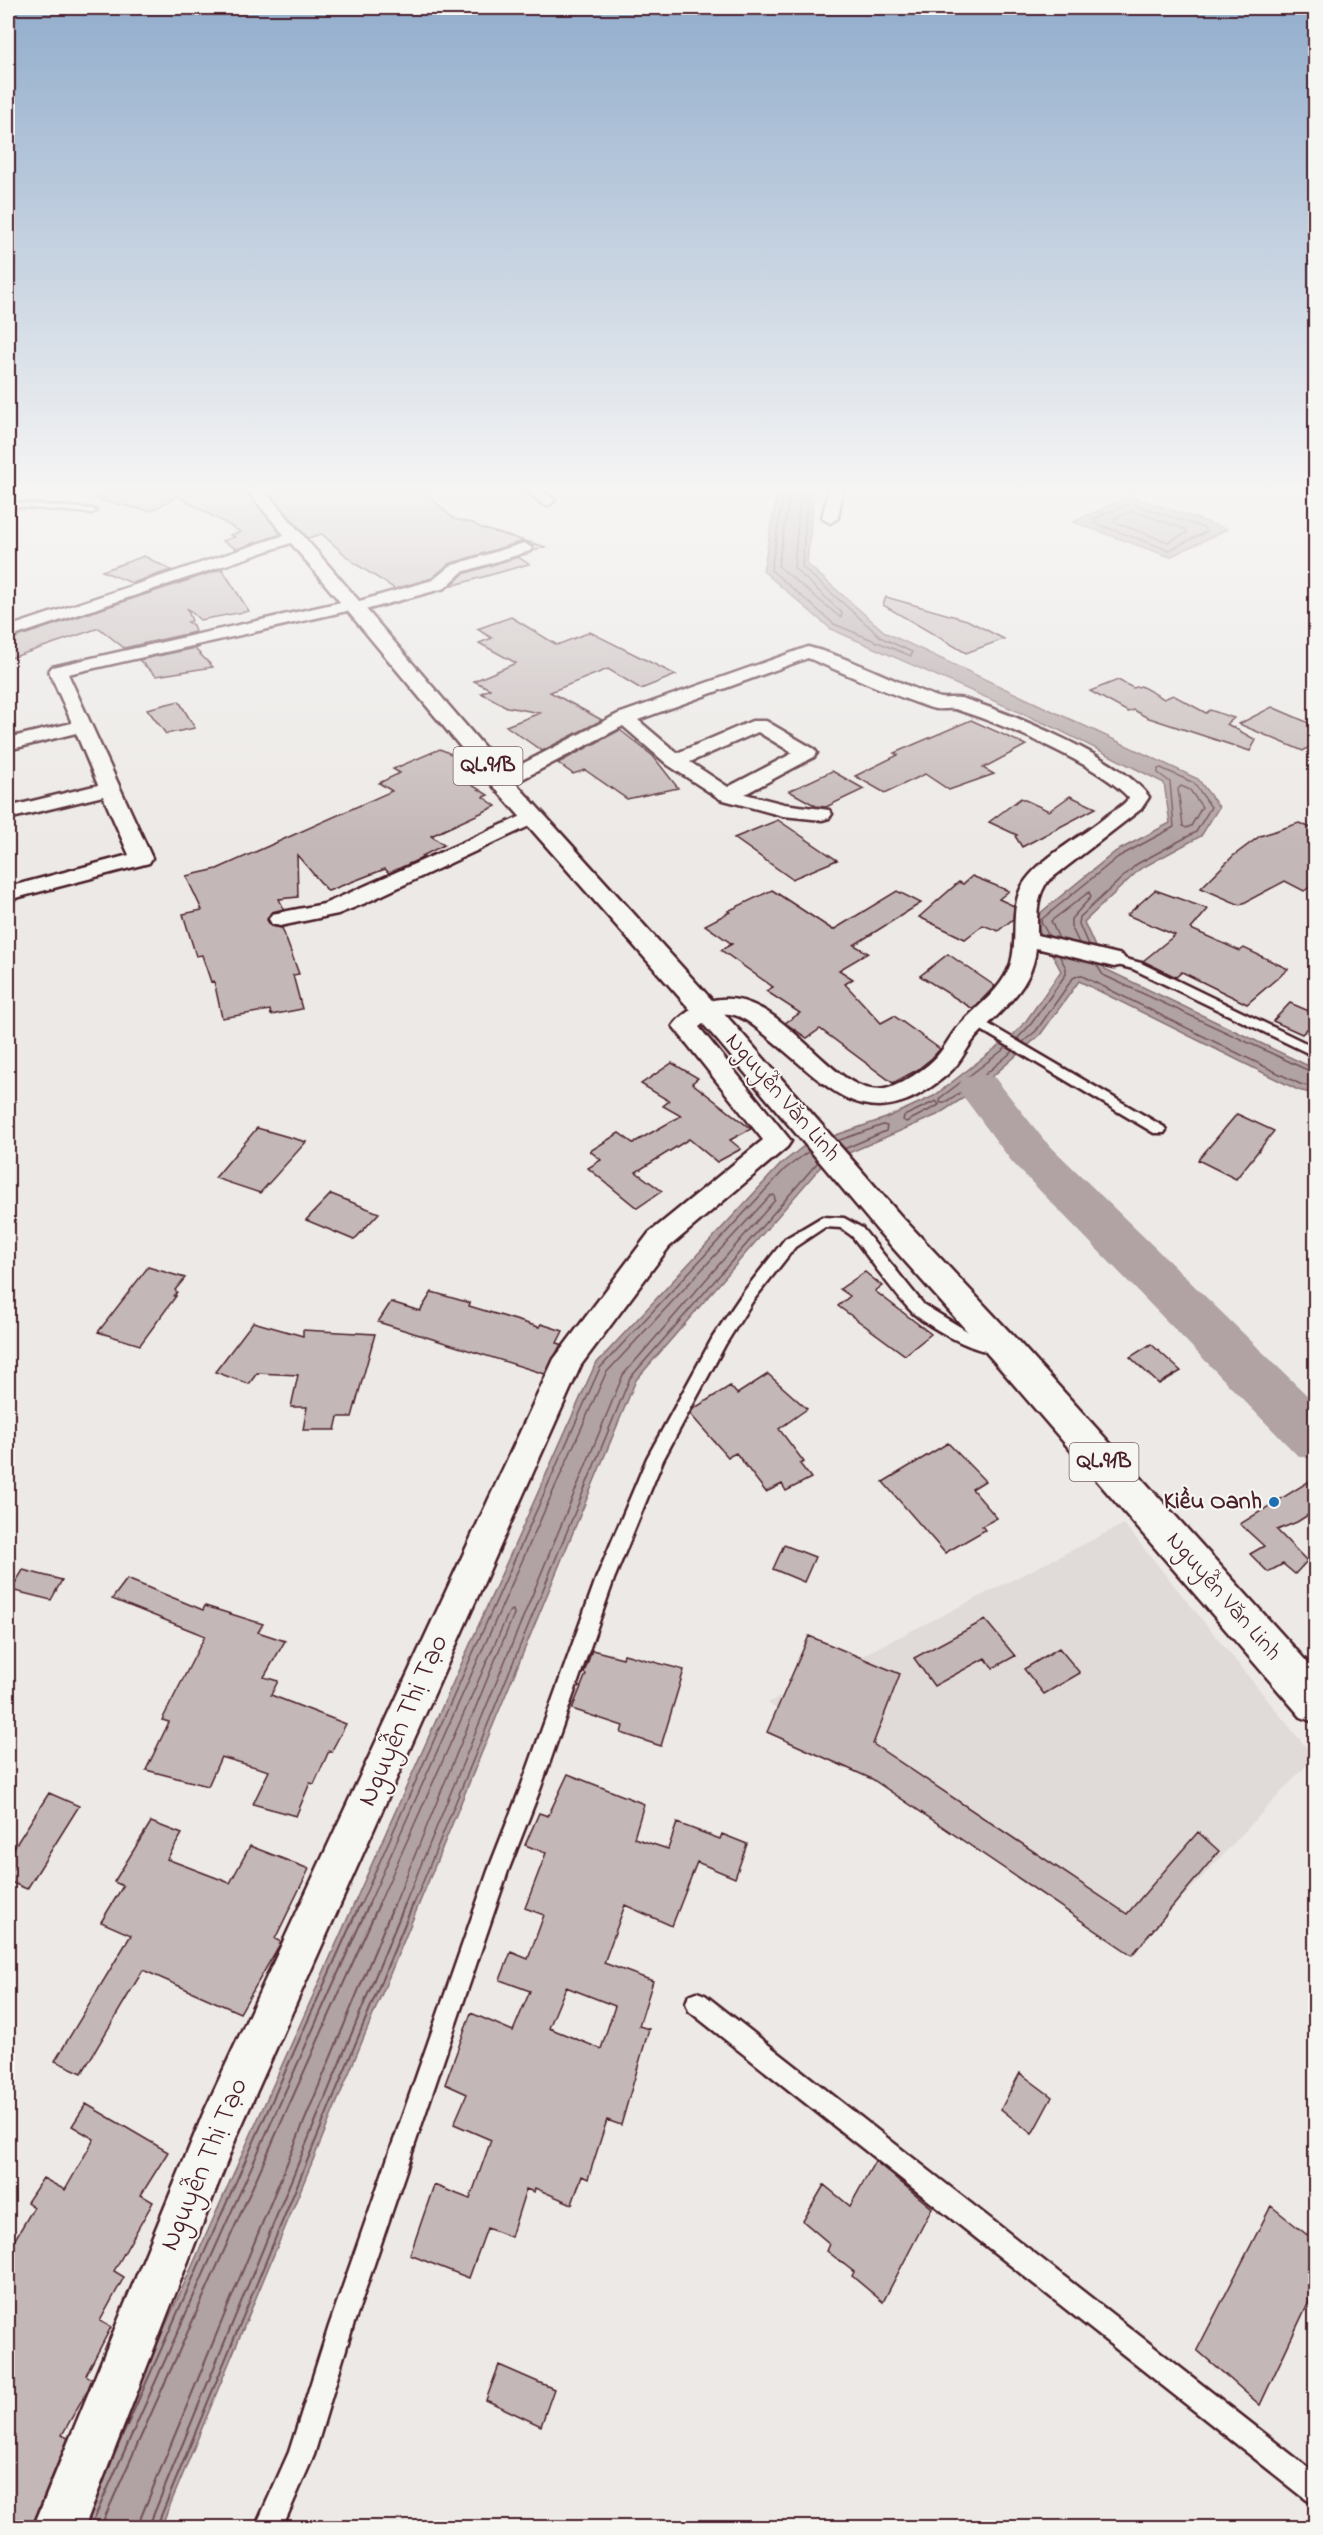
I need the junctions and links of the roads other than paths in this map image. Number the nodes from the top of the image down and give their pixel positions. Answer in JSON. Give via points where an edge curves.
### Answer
{"nodes":[{"id":1,"x":85,"y":607,"type":"edge"},
{"id":2,"x":351,"y":607,"type":"edge"},
{"id":3,"x":352,"y":607,"type":"edge"},
{"id":4,"x":8,"y":633,"type":"edge"},
{"id":5,"x":625,"y":718,"type":"junction"},
{"id":6,"x":83,"y":726,"type":"junction"},
{"id":7,"x":8,"y":744,"type":"edge"},
{"id":8,"x":675,"y":761,"type":"junction"},
{"id":9,"x":502,"y":782,"type":"junction"},
{"id":10,"x":110,"y":788,"type":"junction"},
{"id":11,"x":727,"y":795,"type":"junction"},
{"id":12,"x":8,"y":813,"type":"edge"},
{"id":13,"x":822,"y":813,"type":"dead end"},
{"id":14,"x":533,"y":817,"type":"junction"},
{"id":15,"x":8,"y":894,"type":"edge"},
{"id":16,"x":280,"y":919,"type":"dead end"},
{"id":17,"x":1035,"y":941,"type":"junction"},
{"id":18,"x":1114,"y":960,"type":"joint"},
{"id":19,"x":718,"y":1023,"type":"junction"},
{"id":20,"x":987,"y":1028,"type":"junction"},
{"id":21,"x":1316,"y":1053,"type":"edge"},
{"id":22,"x":1159,"y":1130,"type":"dead end"},
{"id":23,"x":1004,"y":1349,"type":"junction"},
{"id":24,"x":1316,"y":1703,"type":"edge"},
{"id":25,"x":697,"y":2003,"type":"dead end"},
{"id":26,"x":1316,"y":2491,"type":"edge"},
{"id":27,"x":58,"y":2528,"type":"edge"},
{"id":28,"x":268,"y":2528,"type":"edge"}],
"edges":[{"from":1,"to":4,"type":"street"},
{"from":2,"to":6,"type":"street","via":[[58,671]]},
{"from":3,"to":9,"type":"highway","name":"Nguyễn Văn Linh","number":"QL.91B"},
{"from":5,"to":8,"type":"street"},
{"from":5,"to":9,"type":"street"},
{"from":5,"to":17,"type":"street","via":[[808,652],[938,704],[958,703],[1101,766],[1139,797],[1134,805],[1046,870],[1033,886],[1028,904]]},
{"from":6,"to":7,"type":"street"},
{"from":6,"to":10,"type":"street"},
{"from":8,"to":11,"type":"street"},
{"from":8,"to":11,"type":"street","via":[[759,725],[807,753]]},
{"from":9,"to":14,"type":"highway","name":"Nguyễn Văn Linh","number":"QL.91B"},
{"from":10,"to":12,"type":"street"},
{"from":10,"to":15,"type":"street","via":[[141,858]]},
{"from":11,"to":13,"type":"street","via":[[783,810]]},
{"from":14,"to":16,"type":"street","via":[[355,899],[330,909]]},
{"from":14,"to":19,"type":"highway","name":"Nguyễn Văn Linh","number":"QL.91B"},
{"from":17,"to":18,"type":"street"},
{"from":17,"to":20,"type":"street"},
{"from":18,"to":21,"type":"lane","via":[[1137,966]]},
{"from":19,"to":20,"type":"street","via":[[729,1005],[744,1008],[841,1088],[885,1098],[916,1084],[944,1064],[966,1034]]},
{"from":19,"to":23,"type":"highway","name":"Nguyễn Văn Linh","number":"QL.91B","via":[[889,1223]]},
{"from":19,"to":27,"type":"street","name":"Nguyễn Thị Tạo","via":[[684,1026],[778,1141],[659,1240],[568,1359],[218,2129]]},
{"from":20,"to":22,"type":"lane"},
{"from":23,"to":24,"type":"highway","name":"Nguyễn Văn Linh","number":"QL.91B"},
{"from":23,"to":28,"type":"lane","via":[[967,1339],[919,1309],[857,1232],[844,1223],[832,1221],[822,1222],[790,1244],[719,1341],[655,1458],[605,1579],[498,1871],[341,2326],[301,2455]]},
{"from":25,"to":26,"type":"lane"}]}
